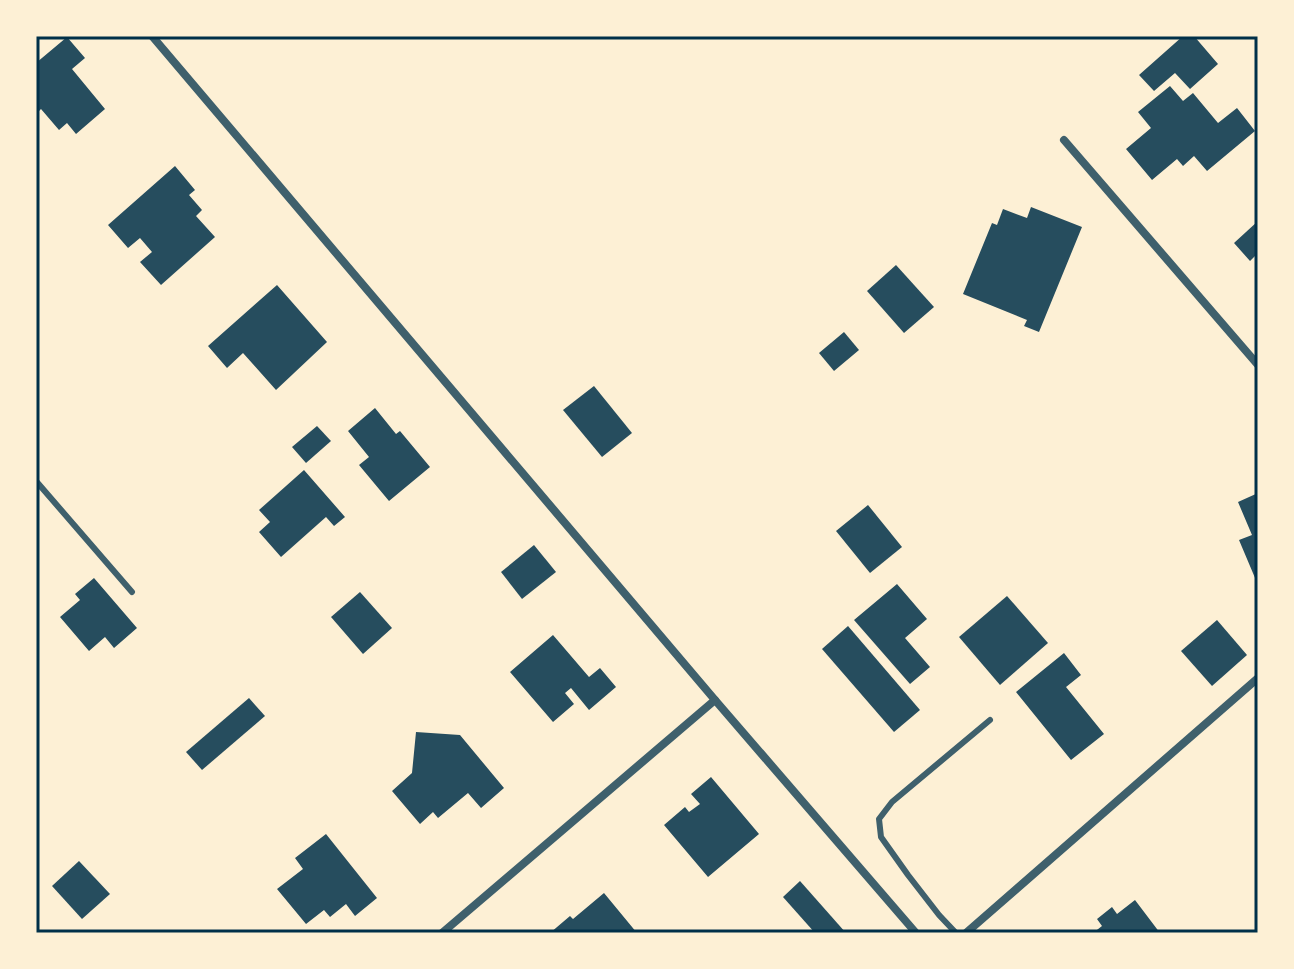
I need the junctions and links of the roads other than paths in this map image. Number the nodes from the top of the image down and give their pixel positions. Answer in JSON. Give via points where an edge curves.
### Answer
{"nodes":[{"id":1,"x":152,"y":36,"type":"edge"},
{"id":2,"x":1064,"y":140,"type":"dead end"},
{"id":3,"x":1258,"y":365,"type":"edge"},
{"id":4,"x":36,"y":481,"type":"edge"},
{"id":5,"x":132,"y":592,"type":"dead end"},
{"id":6,"x":1258,"y":678,"type":"edge"},
{"id":7,"x":715,"y":700,"type":"junction"},
{"id":8,"x":990,"y":720,"type":"dead end"},
{"id":9,"x":442,"y":933,"type":"edge"},
{"id":10,"x":916,"y":933,"type":"edge"},
{"id":11,"x":956,"y":933,"type":"edge"},
{"id":12,"x":966,"y":933,"type":"edge"}],
"edges":[{"from":1,"to":7,"type":"street"},
{"from":2,"to":3,"type":"street"},
{"from":4,"to":5,"type":"lane"},
{"from":6,"to":12,"type":"street"},
{"from":7,"to":9,"type":"street"},
{"from":7,"to":10,"type":"street"},
{"from":8,"to":11,"type":"lane","via":[[892,802],[879,819],[881,837]]}]}
